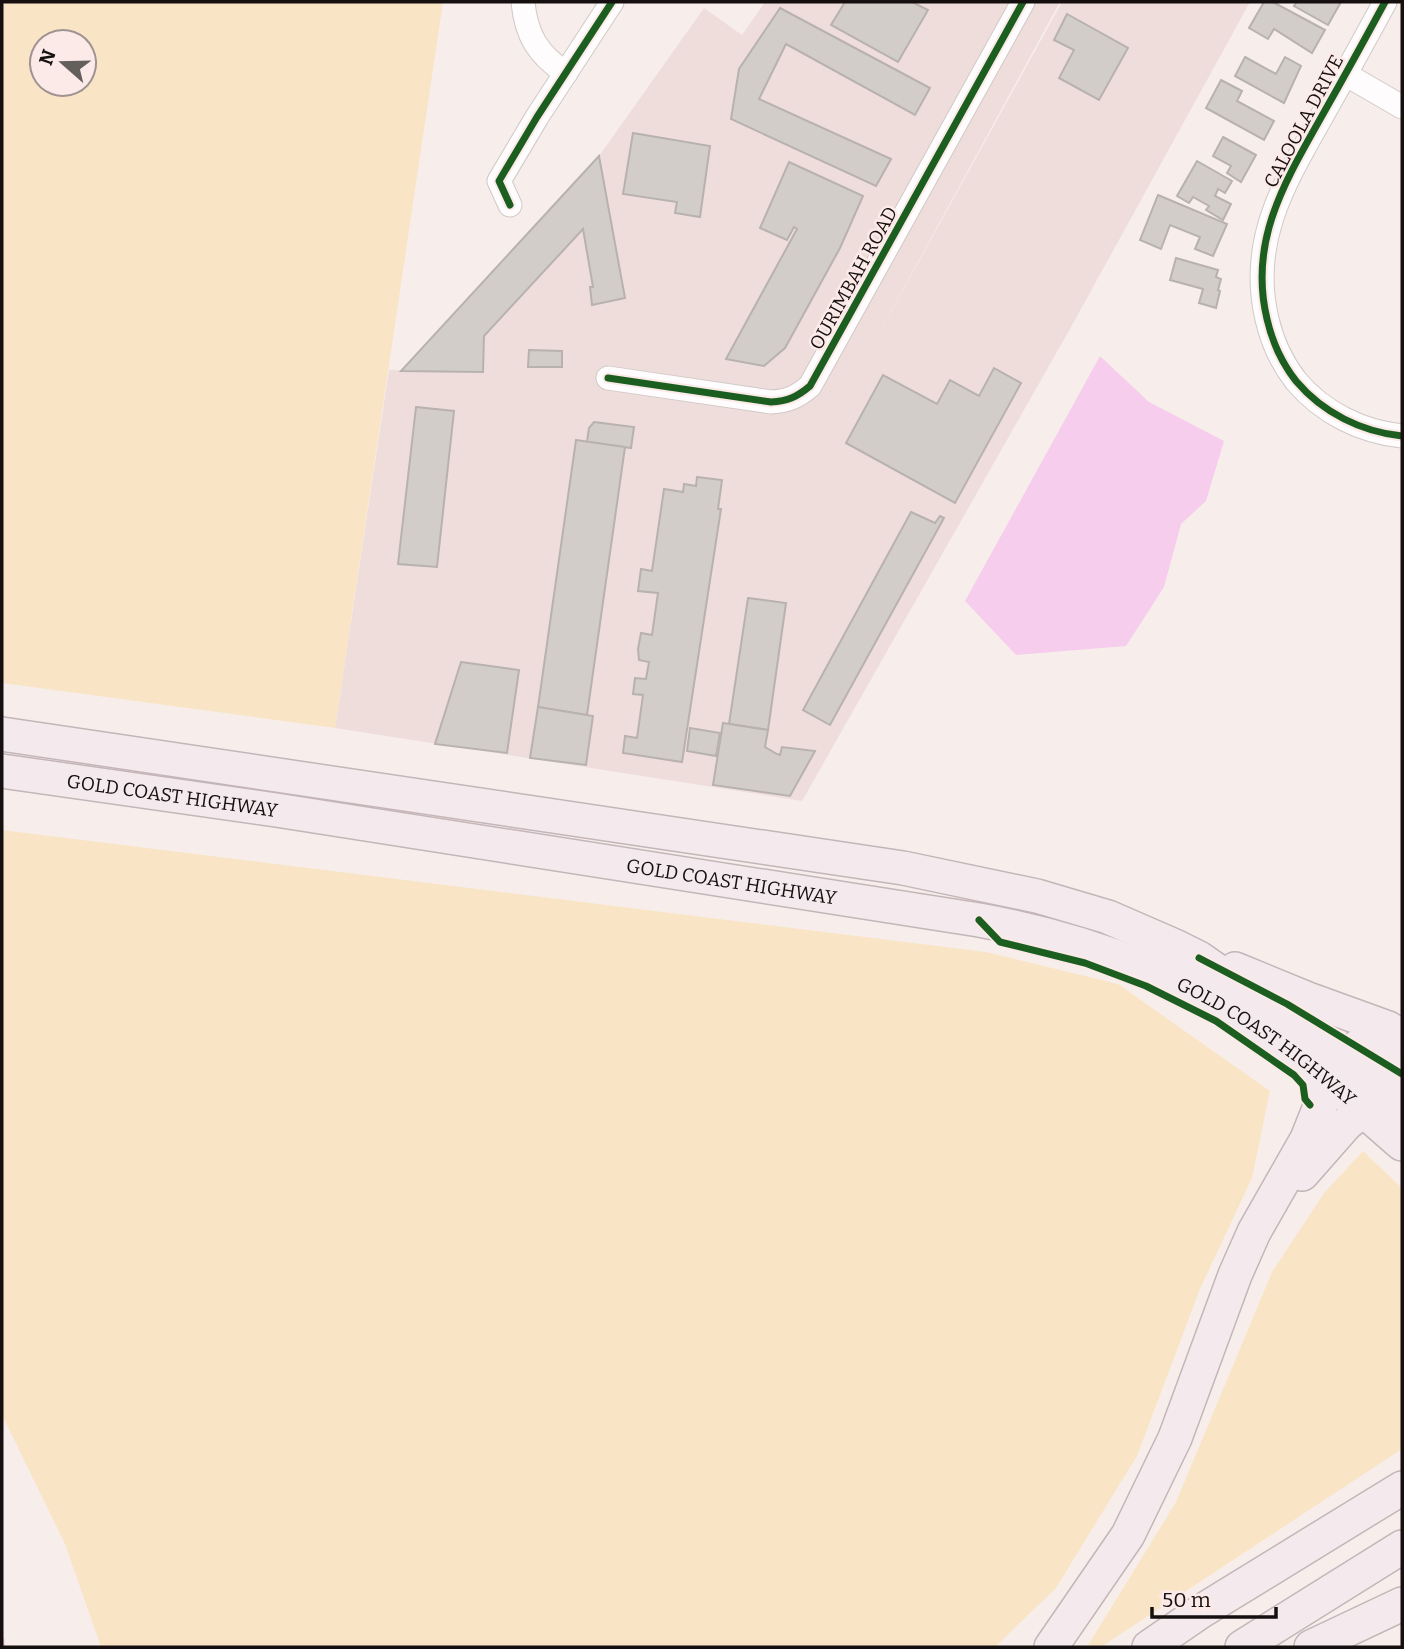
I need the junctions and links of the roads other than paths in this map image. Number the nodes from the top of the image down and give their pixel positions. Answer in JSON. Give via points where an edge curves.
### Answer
{"nodes":[{"id":1,"x":523,"y":2,"type":"edge"},
{"id":2,"x":612,"y":2,"type":"edge"},
{"id":3,"x":1023,"y":2,"type":"edge"},
{"id":4,"x":1385,"y":2,"type":"edge"},
{"id":5,"x":566,"y":73,"type":"junction"},
{"id":6,"x":1345,"y":74,"type":"junction"},
{"id":7,"x":1402,"y":107,"type":"edge"},
{"id":8,"x":510,"y":205,"type":"dead end"},
{"id":9,"x":608,"y":378,"type":"dead end"},
{"id":10,"x":1402,"y":436,"type":"edge"},
{"id":11,"x":2,"y":734,"type":"edge"},
{"id":12,"x":2,"y":771,"type":"edge"},
{"id":13,"x":1199,"y":958,"type":"junction"},
{"id":14,"x":1402,"y":1037,"type":"edge"},
{"id":15,"x":1310,"y":1065,"type":"junction"},
{"id":16,"x":1391,"y":1093,"type":"edge"},
{"id":17,"x":1402,"y":1144,"type":"edge"},
{"id":18,"x":1254,"y":1232,"type":"junction"},
{"id":19,"x":1402,"y":1488,"type":"edge"},
{"id":20,"x":1402,"y":1547,"type":"edge"},
{"id":21,"x":1402,"y":1604,"type":"edge"},
{"id":22,"x":1051,"y":1647,"type":"edge"},
{"id":23,"x":1149,"y":1647,"type":"edge"},
{"id":24,"x":1242,"y":1647,"type":"edge"},
{"id":25,"x":1311,"y":1647,"type":"edge"}],
"edges":[{"from":1,"to":5,"type":"street","via":[[531,39]]},
{"from":2,"to":5,"type":"street"},
{"from":3,"to":9,"type":"street","name":"OURIMBAH ROAD","via":[[810,386],[798,397],[771,402]]},
{"from":4,"to":6,"type":"street","name":"CALOOLA DRIVE"},
{"from":5,"to":8,"type":"street","via":[[499,181]]},
{"from":6,"to":7,"type":"street"},
{"from":6,"to":10,"type":"street","name":"CALOOLA DRIVE","via":[[1270,219],[1261,263],[1263,303],[1276,348],[1300,385],[1352,424]]},
{"from":11,"to":13,"type":"highway","name":"GOLD COAST HIGHWAY","via":[[902,867],[1079,908],[1139,929]]},
{"from":12,"to":15,"type":"highway","name":"GOLD COAST HIGHWAY","via":[[276,810],[1051,934],[1184,984],[1236,1013]]},
{"from":13,"to":14,"type":"highway","via":[[1262,978]]},
{"from":13,"to":16,"type":"highway","name":"GOLD COAST HIGHWAY"},
{"from":15,"to":16,"type":"highway","name":"GOLD COAST HIGHWAY"},
{"from":15,"to":18,"type":"highway","via":[[1321,1104],[1307,1139]]},
{"from":16,"to":17,"type":"highway","name":"GOLD COAST HIGHWAY"},
{"from":16,"to":18,"type":"highway","via":[[1312,1162]]},
{"from":18,"to":22,"type":"highway","via":[[1175,1438],[1128,1535]]},
{"from":19,"to":23,"type":"highway"},
{"from":20,"to":24,"type":"highway"},
{"from":21,"to":25,"type":"highway"}]}
